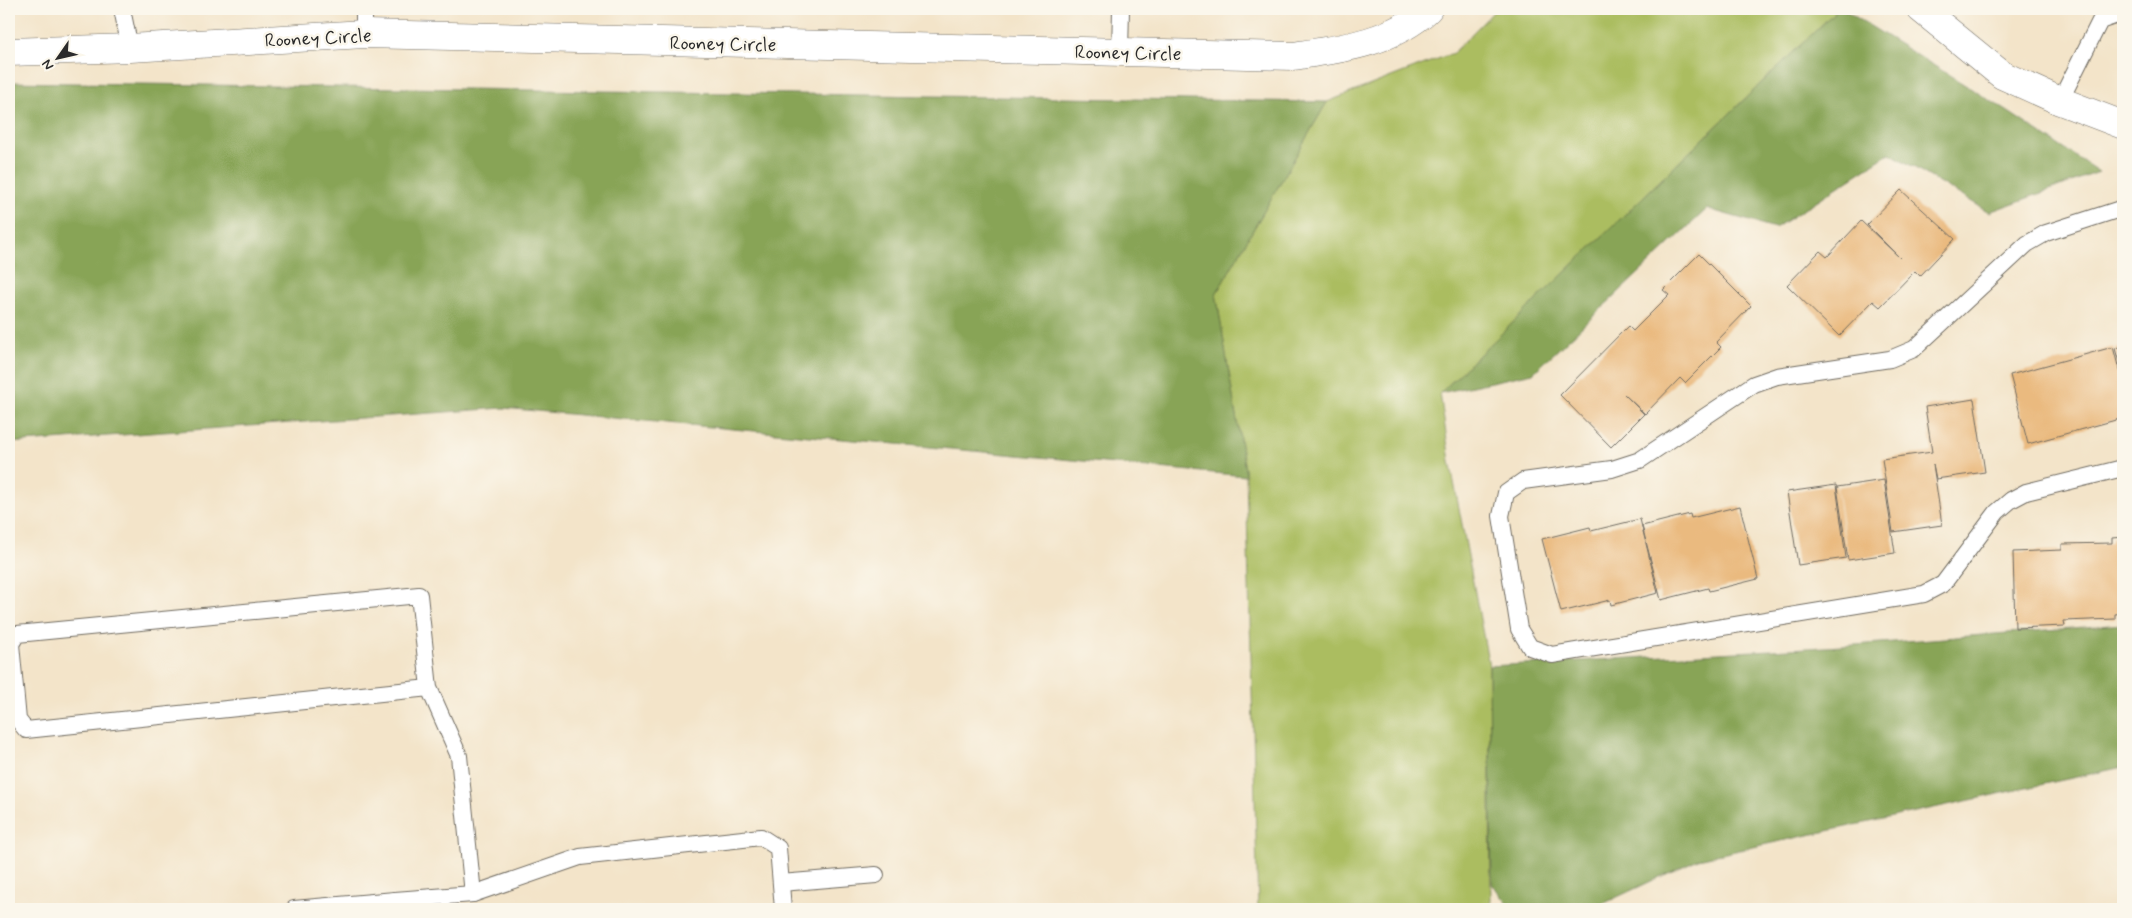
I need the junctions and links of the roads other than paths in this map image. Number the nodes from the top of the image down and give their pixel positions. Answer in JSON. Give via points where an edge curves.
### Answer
{"nodes":[{"id":1,"x":122,"y":9,"type":"edge"},
{"id":2,"x":1121,"y":9,"type":"edge"},
{"id":3,"x":1428,"y":9,"type":"edge"},
{"id":4,"x":2123,"y":12,"type":"edge"},
{"id":5,"x":1936,"y":13,"type":"edge"},
{"id":6,"x":364,"y":21,"type":"edge"},
{"id":7,"x":130,"y":48,"type":"junction"},
{"id":8,"x":9,"y":52,"type":"edge"},
{"id":9,"x":1120,"y":52,"type":"junction"},
{"id":10,"x":2060,"y":101,"type":"junction"},
{"id":11,"x":2123,"y":125,"type":"edge"},
{"id":12,"x":2123,"y":208,"type":"edge"},
{"id":13,"x":2123,"y":468,"type":"edge"},
{"id":14,"x":429,"y":688,"type":"junction"},
{"id":15,"x":876,"y":875,"type":"dead end"},
{"id":16,"x":781,"y":883,"type":"junction"},
{"id":17,"x":473,"y":894,"type":"junction"},
{"id":18,"x":395,"y":905,"type":"edge"},
{"id":19,"x":295,"y":909,"type":"edge"},
{"id":20,"x":783,"y":909,"type":"edge"}],
"edges":[{"from":1,"to":7,"type":"lane"},
{"from":2,"to":9,"type":"lane"},
{"from":3,"to":9,"type":"street","name":"Rooney Circle","via":[[1386,35],[1347,48],[1294,56]]},
{"from":4,"to":10,"type":"lane","via":[[2100,21]]},
{"from":5,"to":10,"type":"street","via":[[2002,75]]},
{"from":6,"to":7,"type":"street","name":"Rooney Circle"},
{"from":6,"to":9,"type":"street","name":"Rooney Circle"},
{"from":7,"to":8,"type":"street","name":"Rooney Circle"},
{"from":10,"to":11,"type":"street"},
{"from":12,"to":13,"type":"lane","via":[[2046,233],[2027,244],[1914,349],[1890,359],[1777,376],[1754,384],[1640,460],[1612,469],[1523,481],[1506,493],[1500,516],[1518,629],[1530,647],[1552,655],[1924,594],[1943,584],[1997,512],[2011,500],[2026,492]]},
{"from":14,"to":14,"type":"lane","via":[[26,730],[18,720],[11,644],[17,634],[419,595]]},
{"from":14,"to":17,"type":"lane","via":[[459,756]]},
{"from":15,"to":16,"type":"lane"},
{"from":16,"to":17,"type":"lane","via":[[778,848],[761,837],[580,857]]},
{"from":16,"to":20,"type":"lane"},
{"from":17,"to":18,"type":"lane"},
{"from":18,"to":19,"type":"lane"}]}
